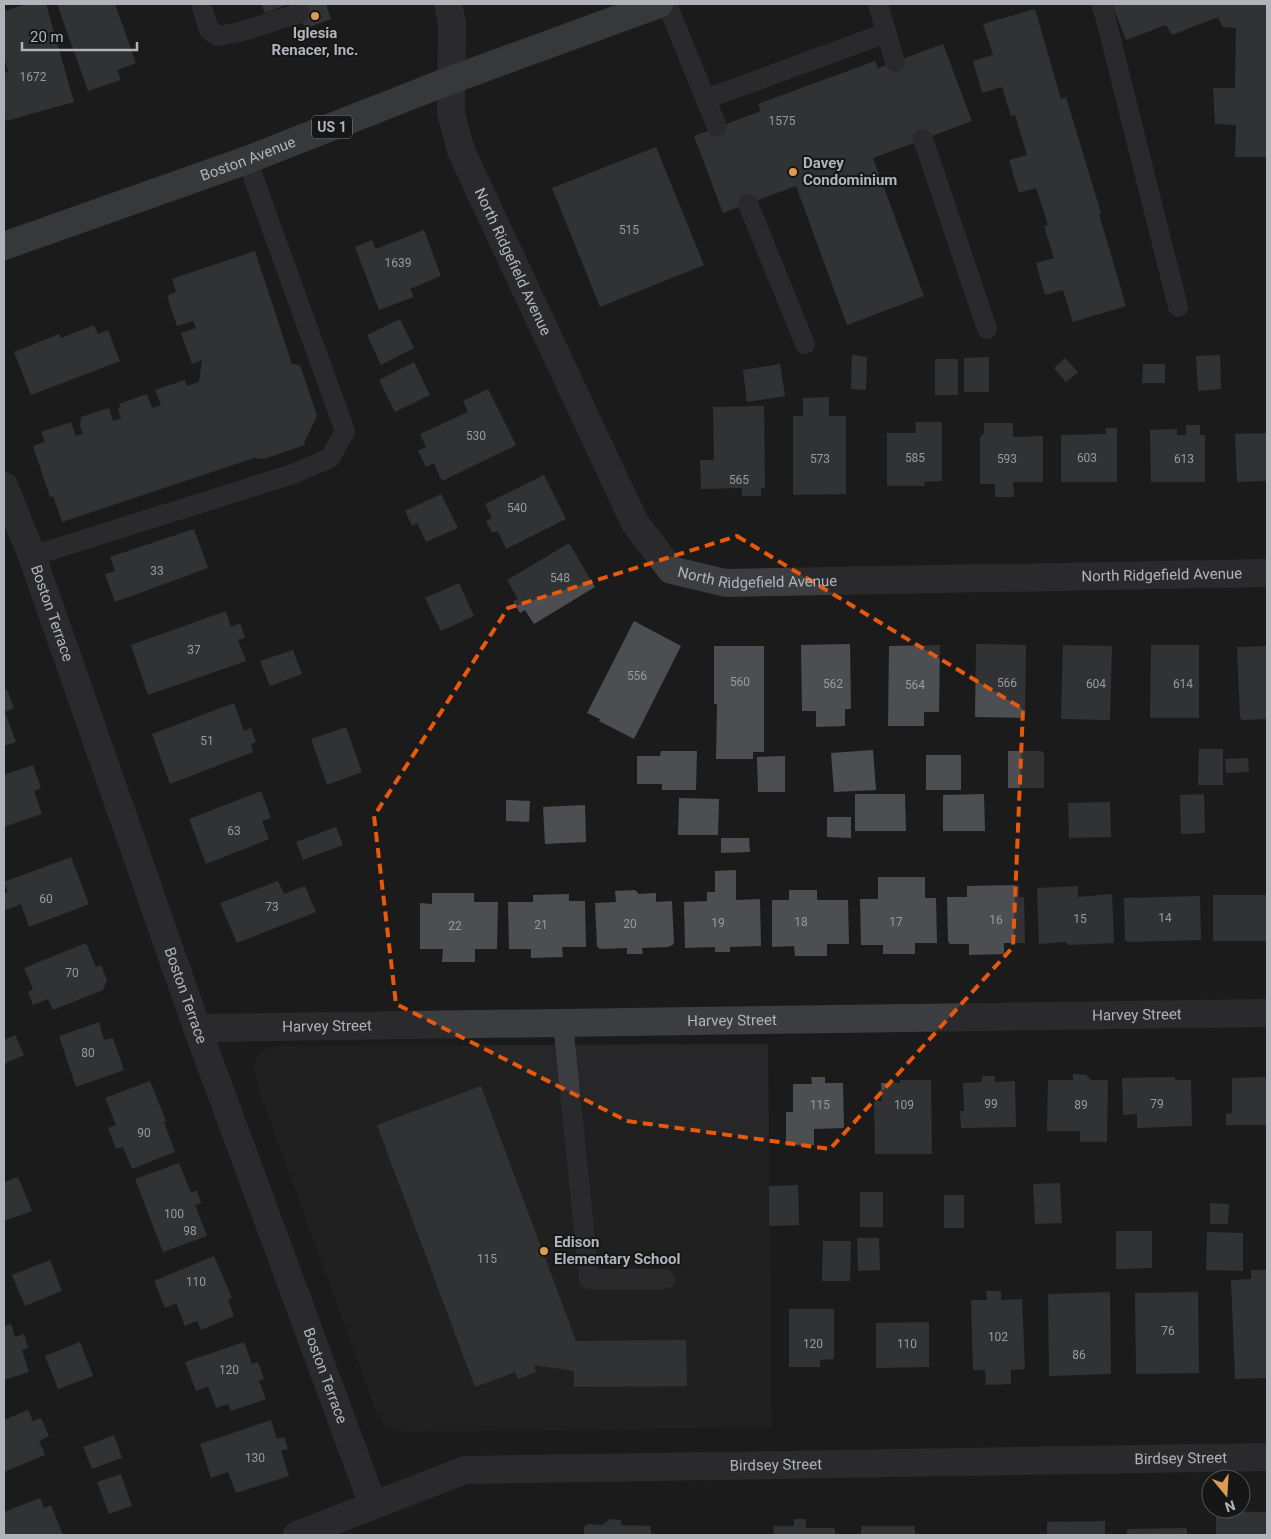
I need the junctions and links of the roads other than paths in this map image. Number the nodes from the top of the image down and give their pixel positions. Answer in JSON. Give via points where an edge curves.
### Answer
{"nodes":[{"id":1,"x":201,"y":4,"type":"edge"},
{"id":2,"x":448,"y":4,"type":"edge"},
{"id":3,"x":659,"y":4,"type":"edge"},
{"id":4,"x":667,"y":4,"type":"edge"},
{"id":5,"x":878,"y":4,"type":"edge"},
{"id":6,"x":1101,"y":4,"type":"edge"},
{"id":7,"x":300,"y":13,"type":"dead end"},
{"id":8,"x":886,"y":33,"type":"junction"},
{"id":9,"x":895,"y":62,"type":"dead end"},
{"id":10,"x":451,"y":80,"type":"junction"},
{"id":11,"x":706,"y":99,"type":"junction"},
{"id":12,"x":717,"y":127,"type":"dead end"},
{"id":13,"x":923,"y":139,"type":"dead end"},
{"id":14,"x":247,"y":160,"type":"junction"},
{"id":15,"x":748,"y":204,"type":"dead end"},
{"id":16,"x":4,"y":246,"type":"edge"},
{"id":17,"x":1178,"y":307,"type":"dead end"},
{"id":18,"x":987,"y":329,"type":"dead end"},
{"id":19,"x":805,"y":344,"type":"dead end"},
{"id":20,"x":4,"y":486,"type":"edge"},
{"id":21,"x":32,"y":556,"type":"junction"},
{"id":22,"x":1267,"y":573,"type":"edge"},
{"id":23,"x":1267,"y":1013,"type":"edge"},
{"id":24,"x":563,"y":1023,"type":"junction"},
{"id":25,"x":197,"y":1028,"type":"junction"},
{"id":26,"x":665,"y":1279,"type":"dead end"},
{"id":27,"x":1267,"y":1457,"type":"edge"},
{"id":28,"x":373,"y":1505,"type":"junction"},
{"id":29,"x":297,"y":1535,"type":"edge"}],
"edges":[{"from":1,"to":7,"type":"lane","via":[[209,30],[218,36]]},
{"from":2,"to":10,"type":"street","name":"North Ridgefield Avenue","via":[[452,24]]},
{"from":3,"to":10,"type":"main road","name":"Boston Avenue","number":"US 1"},
{"from":4,"to":11,"type":"lane"},
{"from":5,"to":8,"type":"lane"},
{"from":6,"to":17,"type":"lane"},
{"from":8,"to":9,"type":"lane"},
{"from":8,"to":11,"type":"lane"},
{"from":10,"to":14,"type":"main road","name":"Boston Avenue","number":"US 1"},
{"from":10,"to":22,"type":"street","name":"North Ridgefield Avenue","via":[[451,114],[461,152],[635,523],[671,570],[726,583]]},
{"from":11,"to":12,"type":"lane"},
{"from":13,"to":18,"type":"lane"},
{"from":14,"to":16,"type":"main road","name":"Boston Avenue","number":"US 1"},
{"from":14,"to":21,"type":"lane","via":[[345,431],[330,458],[293,474]]},
{"from":15,"to":19,"type":"lane"},
{"from":20,"to":21,"type":"street","name":"Boston Terrace"},
{"from":21,"to":25,"type":"street","name":"Boston Terrace"},
{"from":23,"to":24,"type":"street","name":"Harvey Street"},
{"from":24,"to":25,"type":"street","name":"Harvey Street"},
{"from":24,"to":26,"type":"lane","via":[[589,1279]]},
{"from":25,"to":28,"type":"street","name":"Boston Terrace"},
{"from":27,"to":28,"type":"street","name":"Birdsey Street","via":[[465,1470]]},
{"from":28,"to":29,"type":"street","name":"Birdsey Street"}]}
